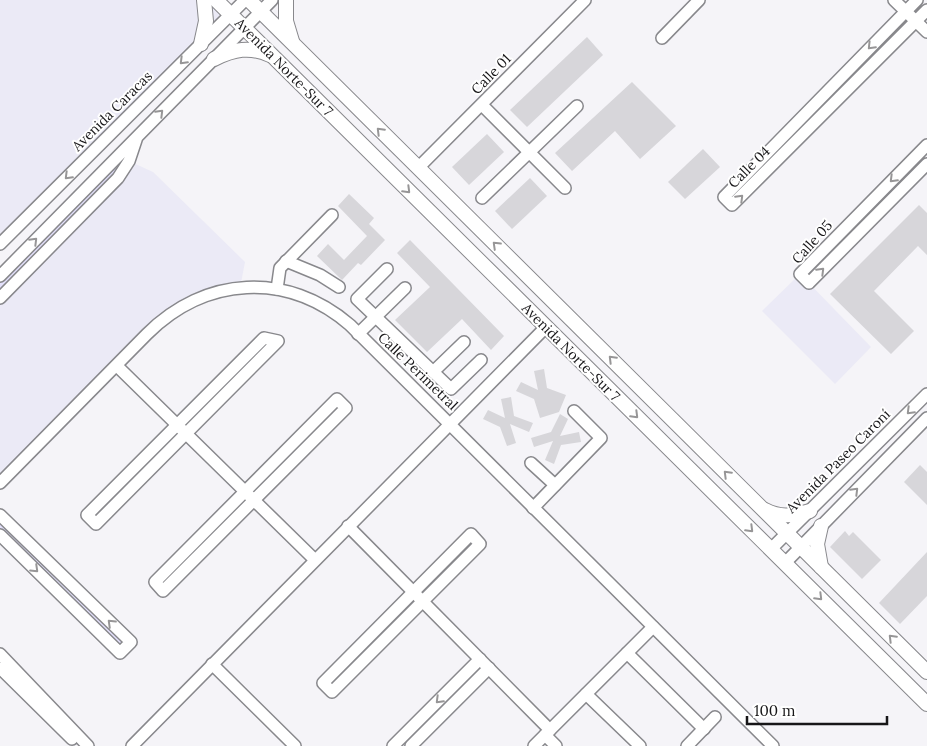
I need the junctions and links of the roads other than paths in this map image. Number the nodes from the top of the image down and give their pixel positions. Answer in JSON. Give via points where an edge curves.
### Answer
{"nodes":[{"id":1,"x":204,"y":0,"type":"edge"},
{"id":2,"x":216,"y":0,"type":"edge"},
{"id":3,"x":245,"y":0,"type":"edge"},
{"id":4,"x":249,"y":0,"type":"edge"},
{"id":5,"x":272,"y":0,"type":"edge"},
{"id":6,"x":286,"y":0,"type":"edge"},
{"id":7,"x":585,"y":0,"type":"edge"},
{"id":8,"x":699,"y":0,"type":"edge"},
{"id":9,"x":894,"y":0,"type":"edge"},
{"id":10,"x":917,"y":0,"type":"edge"},
{"id":11,"x":927,"y":10,"type":"edge"},
{"id":12,"x":906,"y":11,"type":"junction"},
{"id":13,"x":261,"y":12,"type":"junction"},
{"id":14,"x":230,"y":14,"type":"junction"},
{"id":15,"x":916,"y":21,"type":"junction"},
{"id":16,"x":244,"y":28,"type":"junction"},
{"id":17,"x":927,"y":32,"type":"edge"},
{"id":18,"x":662,"y":38,"type":"dead end"},
{"id":19,"x":201,"y":44,"type":"junction"},
{"id":20,"x":293,"y":44,"type":"junction"},
{"id":21,"x":274,"y":57,"type":"junction"},
{"id":22,"x":214,"y":59,"type":"junction"},
{"id":23,"x":482,"y":105,"type":"junction"},
{"id":24,"x":577,"y":106,"type":"dead end"},
{"id":25,"x":137,"y":136,"type":"junction"},
{"id":26,"x":927,"y":145,"type":"edge"},
{"id":27,"x":529,"y":152,"type":"junction"},
{"id":28,"x":927,"y":164,"type":"edge"},
{"id":29,"x":418,"y":168,"type":"junction"},
{"id":30,"x":566,"y":188,"type":"dead end"},
{"id":31,"x":482,"y":198,"type":"dead end"},
{"id":32,"x":332,"y":215,"type":"dead end"},
{"id":33,"x":0,"y":244,"type":"edge"},
{"id":34,"x":286,"y":261,"type":"junction"},
{"id":35,"x":387,"y":269,"type":"dead end"},
{"id":36,"x":0,"y":276,"type":"edge"},
{"id":37,"x":339,"y":287,"type":"dead end"},
{"id":38,"x":405,"y":288,"type":"dead end"},
{"id":39,"x":277,"y":289,"type":"junction"},
{"id":40,"x":0,"y":298,"type":"edge"},
{"id":41,"x":376,"y":316,"type":"junction"},
{"id":42,"x":546,"y":327,"type":"junction"},
{"id":43,"x":358,"y":334,"type":"junction"},
{"id":44,"x":464,"y":342,"type":"dead end"},
{"id":45,"x":481,"y":360,"type":"dead end"},
{"id":46,"x":117,"y":366,"type":"junction"},
{"id":47,"x":433,"y":372,"type":"junction"},
{"id":48,"x":927,"y":394,"type":"edge"},
{"id":49,"x":574,"y":411,"type":"dead end"},
{"id":50,"x":927,"y":418,"type":"edge"},
{"id":51,"x":450,"y":423,"type":"junction"},
{"id":52,"x":177,"y":424,"type":"junction"},
{"id":53,"x":186,"y":434,"type":"junction"},
{"id":54,"x":531,"y":463,"type":"dead end"},
{"id":55,"x":0,"y":483,"type":"edge"},
{"id":56,"x":555,"y":485,"type":"junction"},
{"id":57,"x":245,"y":491,"type":"junction"},
{"id":58,"x":254,"y":500,"type":"junction"},
{"id":59,"x":533,"y":508,"type":"junction"},
{"id":60,"x":761,"y":508,"type":"junction"},
{"id":61,"x":810,"y":511,"type":"junction"},
{"id":62,"x":0,"y":515,"type":"edge"},
{"id":63,"x":348,"y":526,"type":"junction"},
{"id":64,"x":821,"y":526,"type":"junction"},
{"id":65,"x":787,"y":533,"type":"junction"},
{"id":66,"x":0,"y":535,"type":"edge"},
{"id":67,"x":801,"y":547,"type":"junction"},
{"id":68,"x":771,"y":549,"type":"junction"},
{"id":69,"x":315,"y":560,"type":"junction"},
{"id":70,"x":785,"y":563,"type":"junction"},
{"id":71,"x":821,"y":567,"type":"junction"},
{"id":72,"x":60,"y":573,"type":"junction"},
{"id":73,"x":49,"y":583,"type":"junction"},
{"id":74,"x":413,"y":592,"type":"junction"},
{"id":75,"x":422,"y":602,"type":"junction"},
{"id":76,"x":653,"y":627,"type":"junction"},
{"id":77,"x":627,"y":653,"type":"junction"},
{"id":78,"x":0,"y":654,"type":"edge"},
{"id":79,"x":480,"y":659,"type":"junction"},
{"id":80,"x":212,"y":664,"type":"junction"},
{"id":81,"x":0,"y":668,"type":"edge"},
{"id":82,"x":489,"y":668,"type":"junction"},
{"id":83,"x":927,"y":672,"type":"edge"},
{"id":84,"x":13,"y":675,"type":"junction"},
{"id":85,"x":586,"y":694,"type":"junction"},
{"id":86,"x":927,"y":704,"type":"edge"},
{"id":87,"x":715,"y":717,"type":"dead end"},
{"id":88,"x":704,"y":728,"type":"junction"},
{"id":89,"x":548,"y":733,"type":"junction"},
{"id":90,"x":286,"y":742,"type":"edge"},
{"id":91,"x":78,"y":746,"type":"edge"},
{"id":92,"x":88,"y":746,"type":"edge"},
{"id":93,"x":132,"y":746,"type":"edge"},
{"id":94,"x":295,"y":746,"type":"edge"},
{"id":95,"x":393,"y":746,"type":"edge"},
{"id":96,"x":411,"y":746,"type":"edge"},
{"id":97,"x":534,"y":746,"type":"edge"},
{"id":98,"x":556,"y":746,"type":"edge"},
{"id":99,"x":640,"y":746,"type":"edge"},
{"id":100,"x":687,"y":746,"type":"edge"},
{"id":101,"x":773,"y":746,"type":"edge"}],
"edges":[{"from":1,"to":19,"type":"main road","via":[[206,21]]},
{"from":2,"to":14,"type":"main road","name":"Avenida Norte-Sur 7"},
{"from":3,"to":14,"type":"street","name":"Avenida Caracas"},
{"from":4,"to":13,"type":"main road","name":"Avenida Norte-Sur 7"},
{"from":5,"to":13,"type":"street"},
{"from":6,"to":20,"type":"main road","via":[[286,21]]},
{"from":7,"to":23,"type":"street","name":"Calle 01"},
{"from":8,"to":18,"type":"street"},
{"from":9,"to":12,"type":"street"},
{"from":10,"to":12,"type":"street","name":"Calle 04"},
{"from":11,"to":15,"type":"street","name":"Calle 04"},
{"from":12,"to":15,"type":"street"},
{"from":12,"to":15,"type":"street","name":"Calle 04","one_way":true,"via":[[724,197],[732,205]]},
{"from":13,"to":16,"type":"street"},
{"from":13,"to":20,"type":"main road","name":"Avenida Norte-Sur 7"},
{"from":14,"to":16,"type":"main road","name":"Avenida Norte-Sur 7"},
{"from":14,"to":19,"type":"street","name":"Avenida Caracas"},
{"from":15,"to":17,"type":"street"},
{"from":16,"to":21,"type":"main road","name":"Avenida Norte-Sur 7"},
{"from":16,"to":22,"type":"street"},
{"from":19,"to":33,"type":"street","name":"Avenida Caracas","one_way":true},
{"from":29,"to":20,"type":"main road","name":"Avenida Norte-Sur 7","one_way":true},
{"from":21,"to":22,"type":"main road","via":[[251,49],[240,49]]},
{"from":21,"to":42,"type":"main road","name":"Avenida Norte-Sur 7","one_way":true},
{"from":25,"to":22,"type":"street","one_way":true},
{"from":23,"to":27,"type":"street"},
{"from":23,"to":29,"type":"street","name":"Calle 01"},
{"from":24,"to":27,"type":"street"},
{"from":36,"to":25,"type":"street","one_way":true},
{"from":25,"to":40,"type":"street","via":[[129,161],[118,178]]},
{"from":26,"to":28,"type":"street","name":"Calle 05","one_way":true,"via":[[800,274],[809,283]]},
{"from":27,"to":30,"type":"street"},
{"from":27,"to":31,"type":"street"},
{"from":60,"to":29,"type":"main road","name":"Avenida Norte-Sur 7","one_way":true},
{"from":32,"to":34,"type":"street"},
{"from":34,"to":37,"type":"street"},
{"from":34,"to":39,"type":"street","via":[[280,268]]},
{"from":35,"to":41,"type":"street","via":[[357,299]]},
{"from":38,"to":41,"type":"street"},
{"from":39,"to":43,"type":"street","name":"Calle Perimetral","via":[[323,305]]},
{"from":39,"to":46,"type":"street","name":"Calle Perimetral","via":[[231,289],[186,304],[161,320]]},
{"from":41,"to":43,"type":"street"},
{"from":41,"to":47,"type":"street"},
{"from":42,"to":51,"type":"street"},
{"from":42,"to":68,"type":"main road","name":"Avenida Norte-Sur 7","one_way":true},
{"from":43,"to":51,"type":"street","name":"Calle Perimetral"},
{"from":44,"to":47,"type":"street"},
{"from":45,"to":47,"type":"street","via":[[450,389]]},
{"from":46,"to":52,"type":"street"},
{"from":46,"to":55,"type":"street","name":"Calle Perimetral"},
{"from":48,"to":61,"type":"street","name":"Avenida Paseo Caroní","one_way":true},
{"from":49,"to":56,"type":"street","via":[[601,438]]},
{"from":64,"to":50,"type":"street","one_way":true},
{"from":51,"to":59,"type":"street","name":"Calle Perimetral"},
{"from":51,"to":63,"type":"street"},
{"from":52,"to":53,"type":"street"},
{"from":52,"to":53,"type":"street","via":[[264,338],[278,342]]},
{"from":52,"to":53,"type":"street","via":[[87,515],[96,524]]},
{"from":53,"to":57,"type":"street"},
{"from":54,"to":56,"type":"street"},
{"from":56,"to":59,"type":"street"},
{"from":57,"to":58,"type":"street"},
{"from":57,"to":58,"type":"street","via":[[154,582],[164,591]]},
{"from":57,"to":58,"type":"street","via":[[337,399],[346,408]]},
{"from":58,"to":69,"type":"street"},
{"from":59,"to":76,"type":"street","name":"Calle Perimetral"},
{"from":60,"to":61,"type":"main road","via":[[789,516]]},
{"from":60,"to":65,"type":"main road","name":"Avenida Norte-Sur 7"},
{"from":61,"to":65,"type":"street","name":"Avenida Paseo Caroní"},
{"from":62,"to":72,"type":"street"},
{"from":63,"to":69,"type":"street"},
{"from":63,"to":74,"type":"street"},
{"from":64,"to":67,"type":"street"},
{"from":64,"to":71,"type":"main road","via":[[817,549]]},
{"from":65,"to":67,"type":"main road","name":"Avenida Norte-Sur 7"},
{"from":65,"to":68,"type":"street","name":"Avenida Paseo Caroní"},
{"from":66,"to":73,"type":"street","one_way":true},
{"from":67,"to":70,"type":"street"},
{"from":67,"to":71,"type":"main road","name":"Avenida Norte-Sur 7"},
{"from":68,"to":70,"type":"main road","name":"Avenida Norte-Sur 7"},
{"from":69,"to":80,"type":"street"},
{"from":70,"to":86,"type":"main road","name":"Avenida Norte-Sur 7","one_way":true},
{"from":83,"to":71,"type":"main road","name":"Avenida Norte-Sur 7","one_way":true},
{"from":72,"to":73,"type":"street"},
{"from":73,"to":72,"type":"street","one_way":true,"via":[[120,653],[131,642]]},
{"from":74,"to":75,"type":"street"},
{"from":74,"to":75,"type":"street","via":[[471,534],[480,544]]},
{"from":74,"to":75,"type":"street","via":[[323,683],[332,692]]},
{"from":75,"to":79,"type":"street"},
{"from":76,"to":77,"type":"street"},
{"from":76,"to":101,"type":"street","name":"Calle Perimetral"},
{"from":77,"to":85,"type":"street"},
{"from":77,"to":88,"type":"street"},
{"from":78,"to":84,"type":"street"},
{"from":79,"to":82,"type":"street"},
{"from":79,"to":95,"type":"street","one_way":true},
{"from":80,"to":90,"type":"street"},
{"from":80,"to":93,"type":"street"},
{"from":81,"to":84,"type":"street"},
{"from":82,"to":89,"type":"street"},
{"from":82,"to":96,"type":"street"},
{"from":84,"to":91,"type":"street"},
{"from":84,"to":92,"type":"street"},
{"from":85,"to":89,"type":"street"},
{"from":85,"to":99,"type":"street"},
{"from":87,"to":88,"type":"street"},
{"from":88,"to":100,"type":"street"},
{"from":89,"to":97,"type":"street"},
{"from":89,"to":98,"type":"street"},
{"from":90,"to":94,"type":"street"}]}
